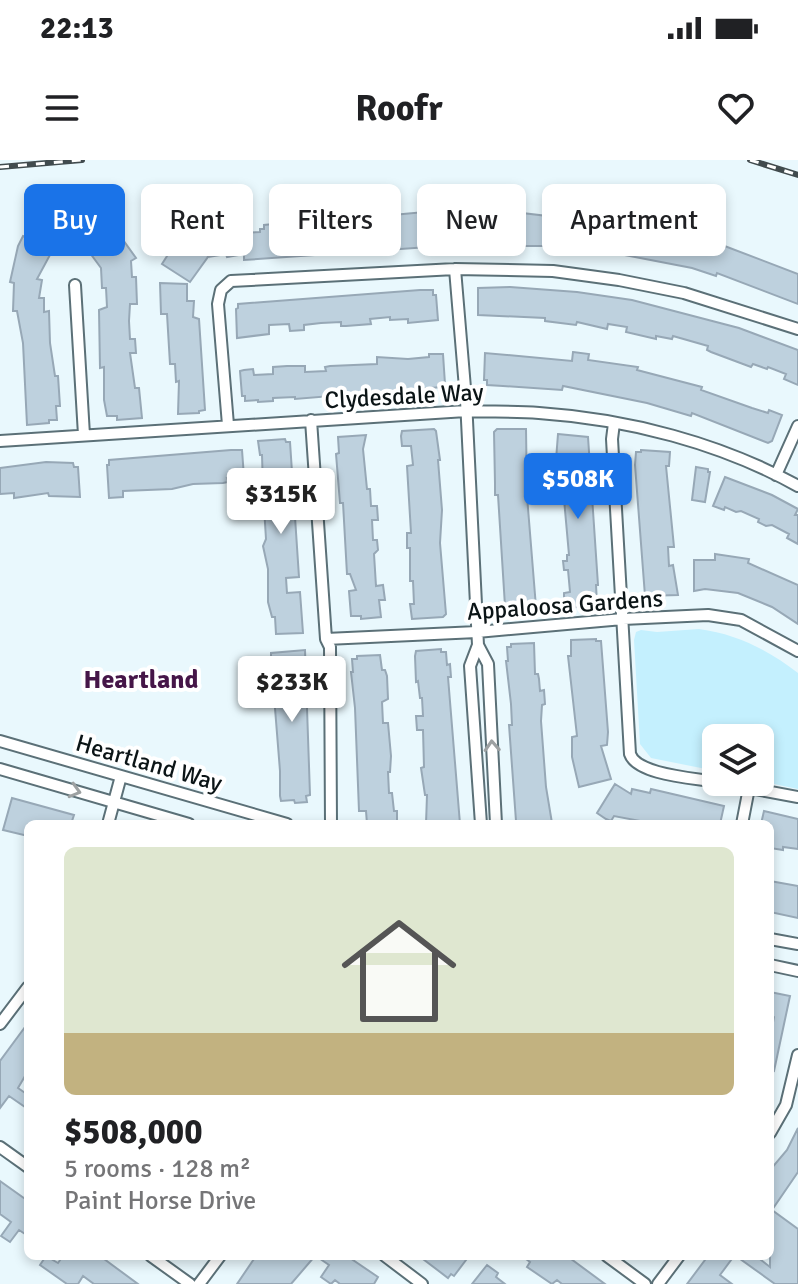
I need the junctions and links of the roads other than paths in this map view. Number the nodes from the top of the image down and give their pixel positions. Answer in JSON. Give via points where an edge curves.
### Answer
{"nodes":[{"id":1,"x":455,"y":269,"type":"junction"},
{"id":2,"x":75,"y":285,"type":"dead end"},
{"id":3,"x":798,"y":329,"type":"edge"},
{"id":4,"x":466,"y":411,"type":"junction"},
{"id":5,"x":311,"y":420,"type":"junction"},
{"id":6,"x":614,"y":423,"type":"junction"},
{"id":7,"x":228,"y":425,"type":"junction"},
{"id":8,"x":798,"y":426,"type":"edge"},
{"id":9,"x":84,"y":435,"type":"junction"},
{"id":10,"x":0,"y":441,"type":"edge"},
{"id":11,"x":776,"y":475,"type":"junction"},
{"id":12,"x":798,"y":486,"type":"edge"},
{"id":13,"x":623,"y":619,"type":"junction"},
{"id":14,"x":477,"y":632,"type":"junction"},
{"id":15,"x":326,"y":639,"type":"junction"},
{"id":16,"x":478,"y":645,"type":"junction"},
{"id":17,"x":798,"y":651,"type":"edge"},
{"id":18,"x":0,"y":741,"type":"edge"},
{"id":19,"x":0,"y":769,"type":"edge"},
{"id":20,"x":121,"y":776,"type":"junction"},
{"id":21,"x":702,"y":779,"type":"edge"},
{"id":22,"x":774,"y":793,"type":"edge"},
{"id":23,"x":747,"y":796,"type":"edge"},
{"id":24,"x":798,"y":797,"type":"edge"},
{"id":25,"x":114,"y":802,"type":"junction"},
{"id":26,"x":109,"y":820,"type":"edge"},
{"id":27,"x":175,"y":820,"type":"edge"},
{"id":28,"x":273,"y":820,"type":"edge"},
{"id":29,"x":331,"y":820,"type":"edge"},
{"id":30,"x":481,"y":820,"type":"edge"},
{"id":31,"x":496,"y":820,"type":"edge"},
{"id":32,"x":743,"y":820,"type":"edge"},
{"id":33,"x":774,"y":940,"type":"edge"},
{"id":34,"x":798,"y":944,"type":"edge"},
{"id":35,"x":774,"y":966,"type":"edge"},
{"id":36,"x":798,"y":971,"type":"edge"},
{"id":37,"x":24,"y":992,"type":"edge"},
{"id":38,"x":0,"y":1024,"type":"edge"},
{"id":39,"x":798,"y":1055,"type":"edge"},
{"id":40,"x":774,"y":1125,"type":"edge"},
{"id":41,"x":0,"y":1147,"type":"edge"},
{"id":42,"x":24,"y":1164,"type":"edge"},
{"id":43,"x":157,"y":1260,"type":"edge"},
{"id":44,"x":217,"y":1260,"type":"edge"},
{"id":45,"x":390,"y":1260,"type":"edge"},
{"id":46,"x":612,"y":1260,"type":"edge"},
{"id":47,"x":676,"y":1260,"type":"edge"},
{"id":48,"x":190,"y":1284,"type":"edge"},
{"id":49,"x":199,"y":1284,"type":"edge"},
{"id":50,"x":422,"y":1284,"type":"edge"},
{"id":51,"x":645,"y":1284,"type":"edge"},
{"id":52,"x":658,"y":1284,"type":"edge"}],
"edges":[{"from":1,"to":3,"type":"street","via":[[553,271],[619,280],[684,293]]},
{"from":1,"to":4,"type":"street"},
{"from":1,"to":7,"type":"street","via":[[231,281],[221,290],[218,304]]},
{"from":2,"to":9,"type":"street"},
{"from":4,"to":5,"type":"street","name":"Clydesdale Way"},
{"from":4,"to":6,"type":"street","name":"Clydesdale Way"},
{"from":4,"to":14,"type":"street"},
{"from":5,"to":7,"type":"street","name":"Clydesdale Way"},
{"from":5,"to":15,"type":"street"},
{"from":6,"to":11,"type":"street","name":"Clydesdale Way","via":[[700,445]]},
{"from":6,"to":13,"type":"street"},
{"from":7,"to":9,"type":"street","name":"Clydesdale Way"},
{"from":8,"to":11,"type":"street"},
{"from":9,"to":10,"type":"street","name":"Clydesdale Way"},
{"from":11,"to":12,"type":"street","name":"Clydesdale Way"},
{"from":13,"to":14,"type":"street","name":"Appaloosa Gardens"},
{"from":13,"to":17,"type":"street","name":"Appaloosa Gardens","via":[[708,615],[741,620]]},
{"from":13,"to":21,"type":"street","via":[[632,760],[643,768]]},
{"from":14,"to":15,"type":"street","name":"Appaloosa Gardens"},
{"from":14,"to":16,"type":"street"},
{"from":15,"to":29,"type":"street"},
{"from":16,"to":30,"type":"street","via":[[470,666]]},
{"from":31,"to":16,"type":"street","one_way":true,"via":[[488,664]]},
{"from":18,"to":20,"type":"street","name":"Heartland Way"},
{"from":19,"to":25,"type":"street","name":"Heartland Way","one_way":true},
{"from":20,"to":25,"type":"street"},
{"from":20,"to":28,"type":"street","name":"Heartland Way"},
{"from":22,"to":24,"type":"street"},
{"from":23,"to":32,"type":"street"},
{"from":25,"to":26,"type":"street"},
{"from":25,"to":27,"type":"street","name":"Heartland Way"},
{"from":33,"to":34,"type":"street"},
{"from":35,"to":36,"type":"street"},
{"from":37,"to":38,"type":"street"},
{"from":39,"to":40,"type":"street","via":[[786,1105]]},
{"from":41,"to":42,"type":"street"},
{"from":43,"to":48,"type":"street"},
{"from":44,"to":49,"type":"street"},
{"from":45,"to":50,"type":"street"},
{"from":46,"to":51,"type":"street"},
{"from":47,"to":52,"type":"street"}]}
